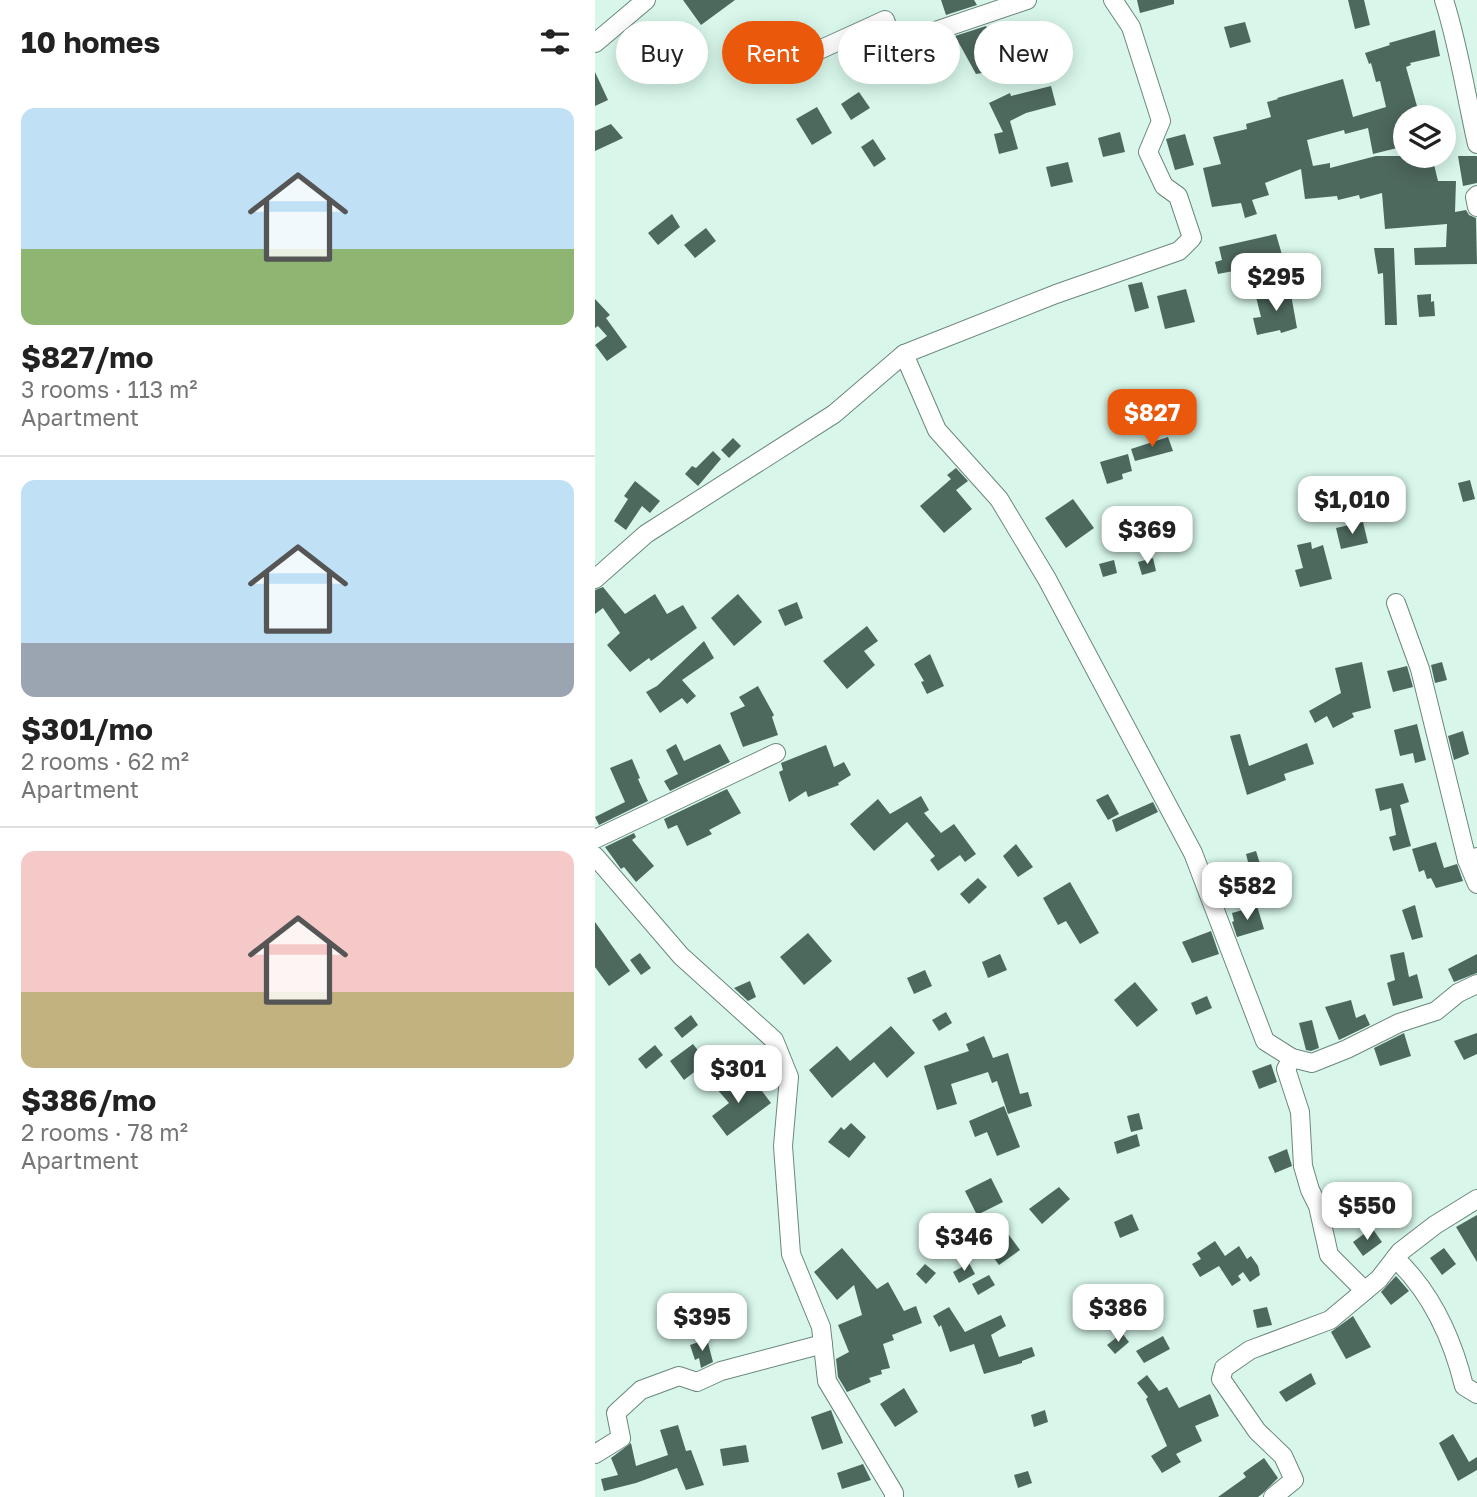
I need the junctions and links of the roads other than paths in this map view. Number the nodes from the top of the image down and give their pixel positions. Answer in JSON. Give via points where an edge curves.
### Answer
{"nodes":[{"id":1,"x":646,"y":0,"type":"edge"},
{"id":2,"x":1027,"y":0,"type":"edge"},
{"id":3,"x":1113,"y":0,"type":"edge"},
{"id":4,"x":1444,"y":0,"type":"edge"},
{"id":5,"x":595,"y":43,"type":"edge"},
{"id":6,"x":824,"y":48,"type":"edge"},
{"id":7,"x":1477,"y":144,"type":"edge"},
{"id":8,"x":1477,"y":195,"type":"edge"},
{"id":9,"x":1477,"y":207,"type":"edge"},
{"id":10,"x":904,"y":354,"type":"junction"},
{"id":11,"x":595,"y":579,"type":"edge"},
{"id":12,"x":1396,"y":603,"type":"dead end"},
{"id":13,"x":776,"y":753,"type":"dead end"},
{"id":14,"x":595,"y":839,"type":"edge"},
{"id":15,"x":595,"y":856,"type":"edge"},
{"id":16,"x":1472,"y":859,"type":"edge"},
{"id":17,"x":1477,"y":884,"type":"edge"},
{"id":18,"x":1477,"y":984,"type":"edge"},
{"id":19,"x":1292,"y":1058,"type":"junction"},
{"id":20,"x":1477,"y":1199,"type":"edge"},
{"id":21,"x":1395,"y":1258,"type":"junction"},
{"id":22,"x":1365,"y":1291,"type":"junction"},
{"id":23,"x":823,"y":1344,"type":"junction"},
{"id":24,"x":1477,"y":1394,"type":"edge"},
{"id":25,"x":595,"y":1454,"type":"edge"},
{"id":26,"x":894,"y":1497,"type":"edge"},
{"id":27,"x":1273,"y":1497,"type":"edge"}],
"edges":[{"from":1,"to":5,"type":"street"},
{"from":2,"to":6,"type":"street","via":[[894,45],[885,20]]},
{"from":3,"to":10,"type":"street","via":[[1131,27],[1161,121],[1148,152],[1164,186],[1178,196],[1192,238],[1179,251]]},
{"from":4,"to":7,"type":"street"},
{"from":8,"to":9,"type":"street"},
{"from":10,"to":11,"type":"street","via":[[834,414],[646,534]]},
{"from":10,"to":19,"type":"street","via":[[937,430],[999,499],[1047,579],[1193,853],[1265,1041]]},
{"from":12,"to":16,"type":"street","via":[[1420,669]]},
{"from":13,"to":14,"type":"street"},
{"from":15,"to":23,"type":"street","via":[[681,957],[773,1040],[789,1077],[783,1146],[791,1254],[821,1327]]},
{"from":16,"to":17,"type":"street"},
{"from":18,"to":19,"type":"street","via":[[1436,1011],[1347,1049],[1312,1063]]},
{"from":19,"to":22,"type":"street","via":[[1286,1069],[1300,1112],[1303,1166],[1329,1255]]},
{"from":20,"to":21,"type":"street"},
{"from":21,"to":22,"type":"street"},
{"from":21,"to":24,"type":"street","via":[[1416,1278],[1455,1352],[1464,1386]]},
{"from":22,"to":27,"type":"street","via":[[1330,1320],[1250,1350],[1224,1368],[1221,1379],[1258,1432],[1283,1456],[1294,1480]]},
{"from":23,"to":25,"type":"street","via":[[721,1371],[697,1382],[679,1376],[641,1390],[616,1413],[621,1438]]},
{"from":23,"to":26,"type":"street","via":[[827,1381]]}]}
